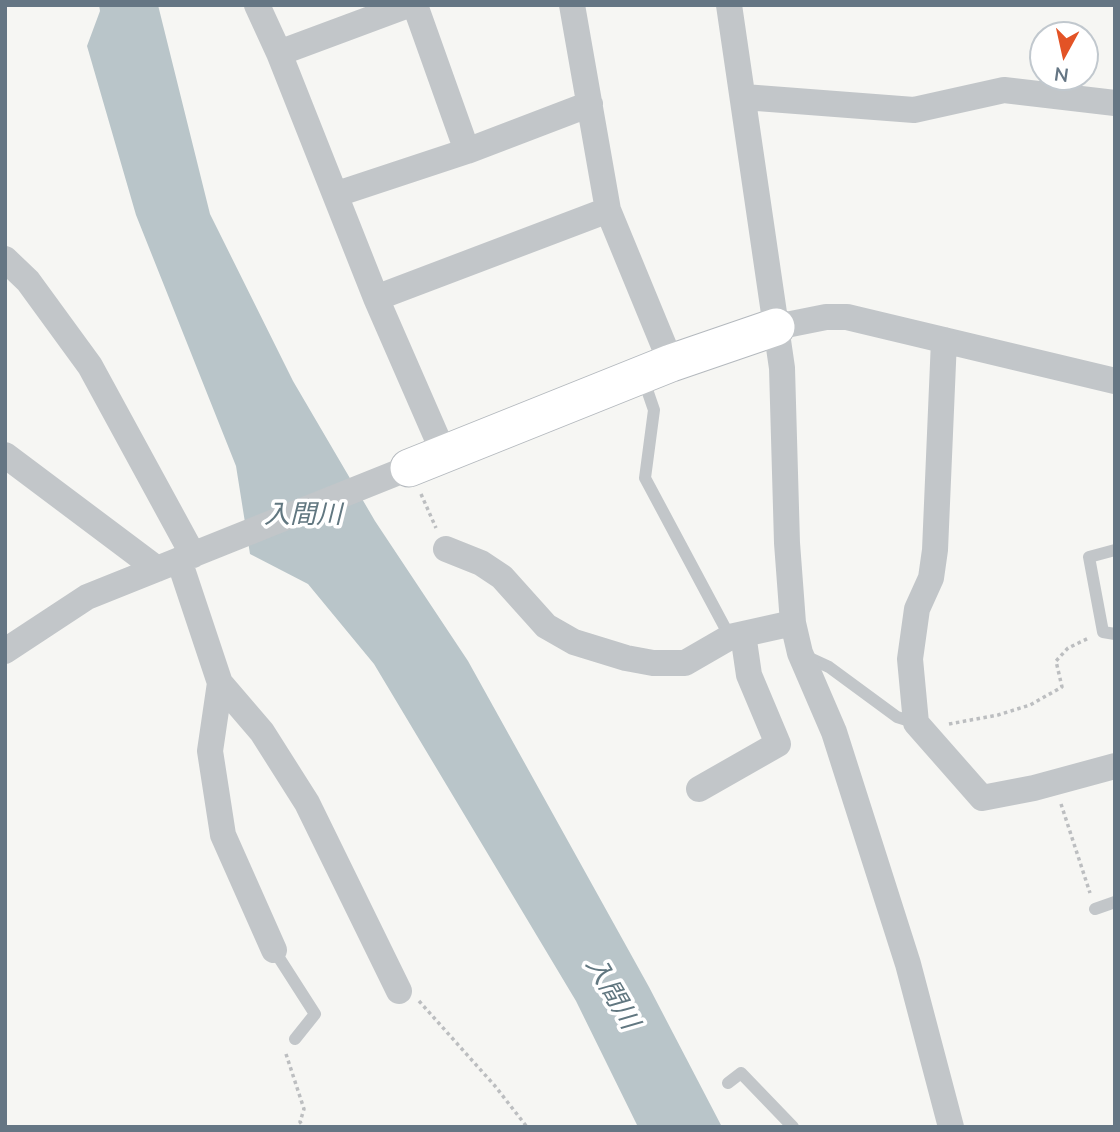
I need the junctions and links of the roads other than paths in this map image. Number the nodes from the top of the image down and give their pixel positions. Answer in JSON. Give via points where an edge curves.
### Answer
{"nodes":[{"id":1,"x":257,"y":5,"type":"edge"},
{"id":2,"x":408,"y":5,"type":"edge"},
{"id":3,"x":415,"y":5,"type":"edge"},
{"id":4,"x":572,"y":5,"type":"edge"},
{"id":5,"x":729,"y":5,"type":"edge"},
{"id":6,"x":365,"y":12,"type":"edge"},
{"id":7,"x":279,"y":52,"type":"junction"},
{"id":8,"x":744,"y":97,"type":"junction"},
{"id":9,"x":1115,"y":103,"type":"edge"},
{"id":10,"x":590,"y":104,"type":"junction"},
{"id":11,"x":467,"y":151,"type":"junction"},
{"id":12,"x":337,"y":194,"type":"junction"},
{"id":13,"x":608,"y":210,"type":"junction"},
{"id":14,"x":5,"y":259,"type":"edge"},
{"id":15,"x":376,"y":299,"type":"junction"},
{"id":16,"x":776,"y":327,"type":"junction"},
{"id":17,"x":944,"y":340,"type":"junction"},
{"id":18,"x":656,"y":369,"type":"junction"},
{"id":19,"x":1115,"y":381,"type":"edge"},
{"id":20,"x":444,"y":454,"type":"junction"},
{"id":21,"x":5,"y":455,"type":"edge"},
{"id":22,"x":409,"y":468,"type":"joint"},
{"id":23,"x":446,"y":549,"type":"road end"},
{"id":24,"x":1115,"y":550,"type":"edge"},
{"id":25,"x":183,"y":559,"type":"junction"},
{"id":26,"x":793,"y":623,"type":"junction"},
{"id":27,"x":1109,"y":633,"type":"edge"},
{"id":28,"x":737,"y":636,"type":"junction"},
{"id":29,"x":5,"y":650,"type":"edge"},
{"id":30,"x":800,"y":653,"type":"junction"},
{"id":31,"x":220,"y":683,"type":"junction"},
{"id":32,"x":920,"y":728,"type":"junction"},
{"id":33,"x":1115,"y":766,"type":"edge"},
{"id":34,"x":699,"y":789,"type":"dead end"},
{"id":35,"x":1115,"y":902,"type":"edge"},
{"id":36,"x":1095,"y":909,"type":"road end"},
{"id":37,"x":274,"y":950,"type":"joint"},
{"id":38,"x":399,"y":991,"type":"road end"},
{"id":39,"x":295,"y":1039,"type":"road end"},
{"id":40,"x":728,"y":1083,"type":"dead end"},
{"id":41,"x":793,"y":1127,"type":"edge"},
{"id":42,"x":951,"y":1127,"type":"edge"}],
"edges":[{"from":1,"to":7,"type":"street"},
{"from":2,"to":6,"type":"street"},
{"from":3,"to":11,"type":"street"},
{"from":4,"to":10,"type":"street"},
{"from":5,"to":8,"type":"street"},
{"from":6,"to":7,"type":"street"},
{"from":7,"to":12,"type":"street"},
{"from":8,"to":9,"type":"street","via":[[914,110],[1004,90]]},
{"from":8,"to":16,"type":"street"},
{"from":10,"to":11,"type":"street"},
{"from":10,"to":13,"type":"street"},
{"from":11,"to":12,"type":"street"},
{"from":12,"to":15,"type":"street"},
{"from":13,"to":15,"type":"street"},
{"from":13,"to":18,"type":"street"},
{"from":14,"to":25,"type":"street","via":[[28,281],[90,366]]},
{"from":15,"to":20,"type":"street"},
{"from":16,"to":17,"type":"street","via":[[847,317]]},
{"from":16,"to":18,"type":"street"},
{"from":16,"to":26,"type":"street","via":[[783,382]]},
{"from":17,"to":19,"type":"street"},
{"from":17,"to":32,"type":"street","via":[[935,550],[931,578],[917,609],[910,659]]},
{"from":18,"to":20,"type":"street"},
{"from":18,"to":28,"type":"lane","via":[[645,478]]},
{"from":20,"to":22,"type":"street"},
{"from":21,"to":25,"type":"street"},
{"from":22,"to":25,"type":"street"},
{"from":23,"to":28,"type":"street","via":[[502,577],[545,626],[574,642],[653,663],[685,663]]},
{"from":24,"to":27,"type":"lane","via":[[1089,557]]},
{"from":25,"to":29,"type":"street","via":[[87,597]]},
{"from":25,"to":31,"type":"street"},
{"from":26,"to":28,"type":"street"},
{"from":26,"to":30,"type":"street"},
{"from":28,"to":34,"type":"street","via":[[748,675],[778,744]]},
{"from":30,"to":32,"type":"lane"},
{"from":30,"to":42,"type":"street","via":[[834,732],[884,887]]},
{"from":31,"to":37,"type":"street","via":[[210,751],[223,835]]},
{"from":31,"to":38,"type":"street","via":[[262,732],[307,803]]},
{"from":32,"to":33,"type":"street","via":[[982,798]]},
{"from":35,"to":36,"type":"lane"},
{"from":37,"to":39,"type":"lane","via":[[315,1014]]},
{"from":40,"to":41,"type":"lane","via":[[741,1073]]}]}
